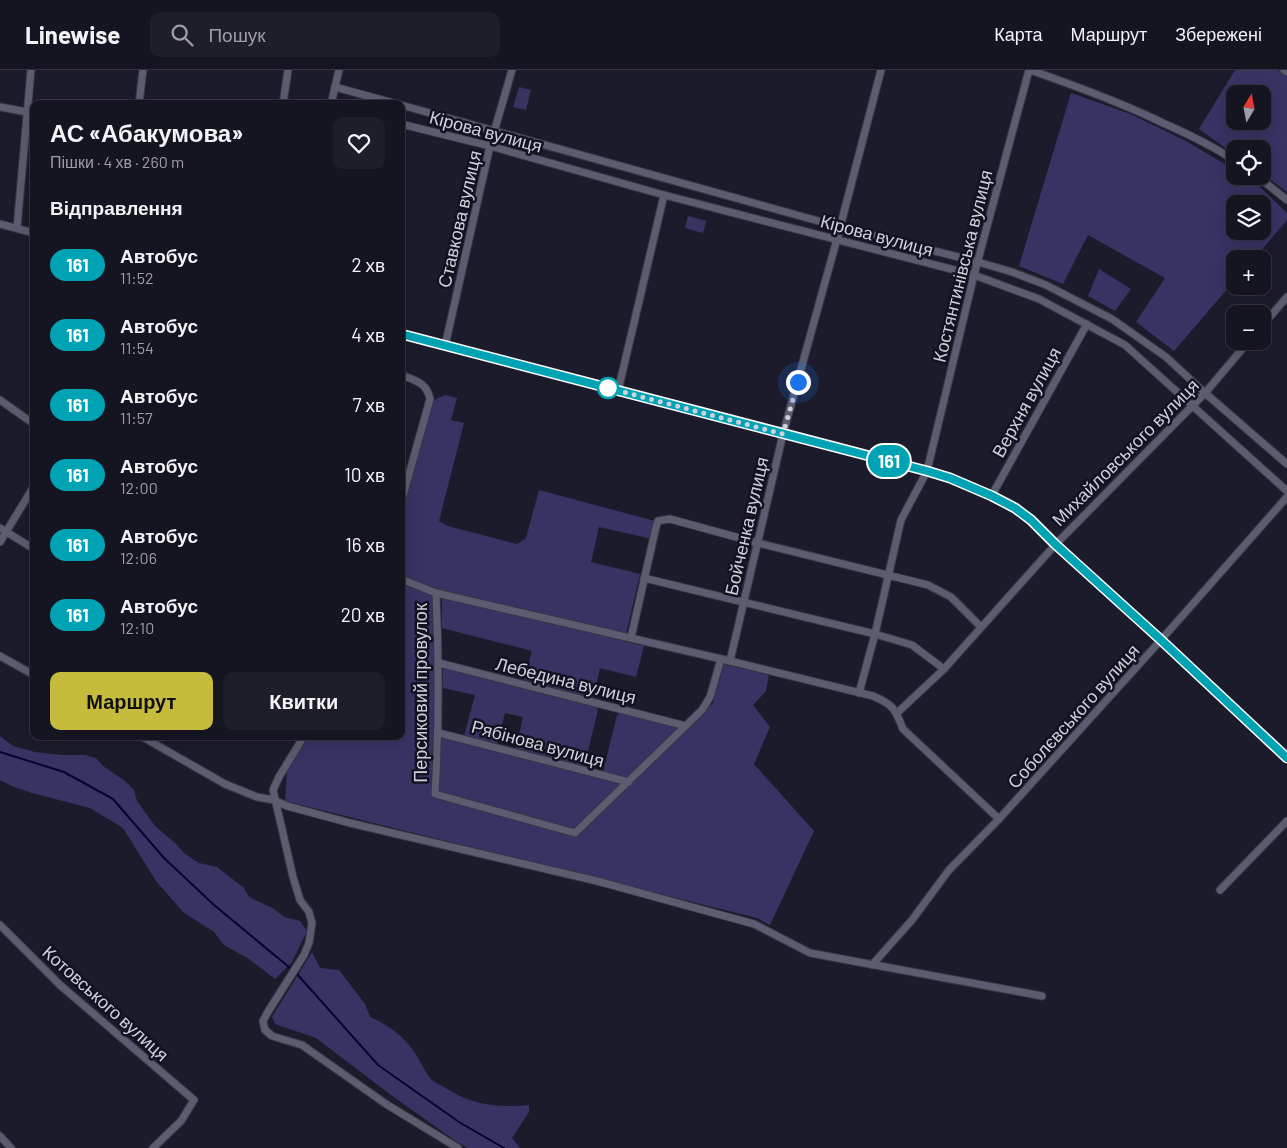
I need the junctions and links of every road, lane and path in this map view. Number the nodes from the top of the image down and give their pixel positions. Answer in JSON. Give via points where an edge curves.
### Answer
{"nodes":[{"id":1,"x":31,"y":70,"type":"edge"},
{"id":2,"x":143,"y":70,"type":"edge"},
{"id":3,"x":288,"y":70,"type":"edge"},
{"id":4,"x":340,"y":70,"type":"edge"},
{"id":5,"x":512,"y":70,"type":"edge"},
{"id":6,"x":881,"y":70,"type":"edge"},
{"id":7,"x":1030,"y":70,"type":"edge"},
{"id":8,"x":335,"y":87,"type":"junction"},
{"id":9,"x":139,"y":100,"type":"edge"},
{"id":10,"x":284,"y":100,"type":"edge"},
{"id":11,"x":332,"y":100,"type":"edge"},
{"id":12,"x":382,"y":100,"type":"edge"},
{"id":13,"x":405,"y":106,"type":"edge"},
{"id":14,"x":0,"y":107,"type":"edge"},
{"id":15,"x":27,"y":112,"type":"junction"},
{"id":16,"x":405,"y":125,"type":"edge"},
{"id":17,"x":495,"y":130,"type":"junction"},
{"id":18,"x":490,"y":146,"type":"junction"},
{"id":19,"x":1226,"y":155,"type":"edge"},
{"id":20,"x":1268,"y":185,"type":"edge"},
{"id":21,"x":664,"y":195,"type":"junction"},
{"id":22,"x":1287,"y":200,"type":"edge"},
{"id":23,"x":0,"y":224,"type":"edge"},
{"id":24,"x":840,"y":227,"type":"junction"},
{"id":25,"x":17,"y":228,"type":"junction"},
{"id":26,"x":30,"y":232,"type":"edge"},
{"id":27,"x":837,"y":239,"type":"junction"},
{"id":28,"x":978,"y":262,"type":"junction"},
{"id":29,"x":974,"y":275,"type":"junction"},
{"id":30,"x":1287,"y":297,"type":"edge"},
{"id":31,"x":1271,"y":316,"type":"edge"},
{"id":32,"x":1087,"y":324,"type":"junction"},
{"id":33,"x":405,"y":335,"type":"edge"},
{"id":34,"x":445,"y":346,"type":"junction"},
{"id":35,"x":1241,"y":350,"type":"edge"},
{"id":36,"x":405,"y":377,"type":"edge"},
{"id":37,"x":618,"y":391,"type":"junction"},
{"id":38,"x":1204,"y":393,"type":"junction"},
{"id":39,"x":0,"y":400,"type":"edge"},
{"id":40,"x":1192,"y":406,"type":"junction"},
{"id":41,"x":30,"y":421,"type":"edge"},
{"id":42,"x":783,"y":434,"type":"junction"},
{"id":43,"x":1287,"y":464,"type":"edge"},
{"id":44,"x":927,"y":471,"type":"junction"},
{"id":45,"x":405,"y":489,"type":"edge"},
{"id":46,"x":1287,"y":491,"type":"edge"},
{"id":47,"x":30,"y":492,"type":"edge"},
{"id":48,"x":992,"y":496,"type":"junction"},
{"id":49,"x":1287,"y":497,"type":"edge"},
{"id":50,"x":3,"y":530,"type":"edge"},
{"id":51,"x":0,"y":542,"type":"edge"},
{"id":52,"x":758,"y":543,"type":"junction"},
{"id":53,"x":1055,"y":544,"type":"junction"},
{"id":54,"x":30,"y":547,"type":"edge"},
{"id":55,"x":889,"y":575,"type":"junction"},
{"id":56,"x":644,"y":578,"type":"junction"},
{"id":57,"x":405,"y":581,"type":"edge"},
{"id":58,"x":436,"y":593,"type":"junction"},
{"id":59,"x":743,"y":603,"type":"junction"},
{"id":60,"x":981,"y":628,"type":"junction"},
{"id":61,"x":875,"y":634,"type":"junction"},
{"id":62,"x":631,"y":638,"type":"junction"},
{"id":63,"x":1161,"y":640,"type":"junction"},
{"id":64,"x":0,"y":656,"type":"edge"},
{"id":65,"x":721,"y":659,"type":"junction"},
{"id":66,"x":730,"y":661,"type":"junction"},
{"id":67,"x":439,"y":663,"type":"junction"},
{"id":68,"x":944,"y":669,"type":"junction"},
{"id":69,"x":30,"y":673,"type":"edge"},
{"id":70,"x":859,"y":693,"type":"junction"},
{"id":71,"x":897,"y":713,"type":"junction"},
{"id":72,"x":686,"y":726,"type":"junction"},
{"id":73,"x":439,"y":733,"type":"junction"},
{"id":74,"x":148,"y":740,"type":"edge"},
{"id":75,"x":302,"y":740,"type":"edge"},
{"id":76,"x":1287,"y":758,"type":"edge"},
{"id":77,"x":629,"y":782,"type":"junction"},
{"id":78,"x":274,"y":800,"type":"junction"},
{"id":79,"x":999,"y":819,"type":"junction"},
{"id":80,"x":1287,"y":821,"type":"edge"},
{"id":81,"x":1220,"y":890,"type":"dead end"},
{"id":82,"x":0,"y":925,"type":"edge"},
{"id":83,"x":872,"y":965,"type":"junction"},
{"id":84,"x":1042,"y":996,"type":"dead end"},
{"id":85,"x":0,"y":1136,"type":"edge"},
{"id":86,"x":11,"y":1148,"type":"edge"},
{"id":87,"x":153,"y":1148,"type":"edge"},
{"id":88,"x":458,"y":1148,"type":"edge"}],
"edges":[{"from":1,"to":15,"type":"street"},
{"from":2,"to":9,"type":"street"},
{"from":3,"to":10,"type":"street"},
{"from":4,"to":8,"type":"street"},
{"from":5,"to":17,"type":"street","name":"Ставкова вулиця"},
{"from":6,"to":24,"type":"street","name":"Бойченка вулиця"},
{"from":7,"to":19,"type":"street","via":[[1130,107],[1190,134]]},
{"from":7,"to":28,"type":"street","name":"Костянтинівська вулиця"},
{"from":8,"to":11,"type":"street"},
{"from":8,"to":12,"type":"street"},
{"from":13,"to":17,"type":"street","name":"Кірова вулиця"},
{"from":14,"to":15,"type":"street"},
{"from":15,"to":25,"type":"street"},
{"from":16,"to":18,"type":"street","name":"Кірова вулиця"},
{"from":17,"to":18,"type":"street","name":"Ставкова вулиця"},
{"from":17,"to":24,"type":"street","name":"Кірова вулиця"},
{"from":18,"to":21,"type":"street","name":"Кірова вулиця"},
{"from":18,"to":34,"type":"street","name":"Ставкова вулиця"},
{"from":20,"to":22,"type":"street"},
{"from":21,"to":27,"type":"street","name":"Кірова вулиця"},
{"from":21,"to":37,"type":"street"},
{"from":23,"to":25,"type":"street"},
{"from":24,"to":27,"type":"street","name":"Бойченка вулиця"},
{"from":24,"to":28,"type":"street","name":"Кірова вулиця"},
{"from":25,"to":26,"type":"street"},
{"from":27,"to":29,"type":"street","name":"Кірова вулиця"},
{"from":27,"to":42,"type":"street","name":"Бойченка вулиця"},
{"from":28,"to":29,"type":"street","name":"Костянтинівська вулиця"},
{"from":28,"to":38,"type":"street","name":"Кірова вулиця","via":[[1046,285],[1112,319],[1166,357]]},
{"from":29,"to":32,"type":"street","name":"Кірова вулиця","via":[[1039,300]]},
{"from":29,"to":44,"type":"street","name":"Костянтинівська вулиця"},
{"from":30,"to":31,"type":"street"},
{"from":32,"to":40,"type":"street","name":"Кірова вулиця","via":[[1125,345]]},
{"from":32,"to":48,"type":"street","name":"Верхня вулиця"},
{"from":33,"to":34,"type":"street"},
{"from":34,"to":37,"type":"street"},
{"from":35,"to":38,"type":"street","name":"Михайловського вулиця"},
{"from":36,"to":45,"type":"street","via":[[423,384],[430,399]]},
{"from":37,"to":42,"type":"street"},
{"from":38,"to":40,"type":"street","name":"Михайловського вулиця"},
{"from":38,"to":43,"type":"street","name":"Кірова вулиця"},
{"from":39,"to":41,"type":"street"},
{"from":40,"to":46,"type":"street","name":"Кірова вулиця"},
{"from":40,"to":53,"type":"street","name":"Михайловського вулиця"},
{"from":42,"to":44,"type":"street"},
{"from":42,"to":52,"type":"street","name":"Бойченка вулиця"},
{"from":44,"to":48,"type":"street"},
{"from":44,"to":55,"type":"street","name":"Костянтинівська вулиця","via":[[901,520]]},
{"from":47,"to":50,"type":"street"},
{"from":48,"to":53,"type":"street","via":[[1031,520]]},
{"from":49,"to":63,"type":"street","name":"Соболєвського вулиця"},
{"from":50,"to":51,"type":"street"},
{"from":50,"to":54,"type":"street"},
{"from":52,"to":55,"type":"street"},
{"from":52,"to":56,"type":"street","via":[[664,519],[658,521]]},
{"from":52,"to":59,"type":"street","name":"Бойченка вулиця"},
{"from":53,"to":60,"type":"street","name":"Михайловського вулиця"},
{"from":53,"to":63,"type":"street"},
{"from":55,"to":60,"type":"street","via":[[928,585],[951,598]]},
{"from":55,"to":61,"type":"street","name":"Костянтинівська вулиця"},
{"from":56,"to":59,"type":"street"},
{"from":56,"to":62,"type":"street"},
{"from":57,"to":58,"type":"street"},
{"from":58,"to":62,"type":"street"},
{"from":58,"to":67,"type":"street","name":"Персиковий провулок"},
{"from":59,"to":61,"type":"street"},
{"from":59,"to":66,"type":"street","name":"Бойченка вулиця"},
{"from":60,"to":68,"type":"street","name":"Михайловського вулиця"},
{"from":61,"to":68,"type":"street","via":[[912,644]]},
{"from":61,"to":70,"type":"street","name":"Костянтинівська вулиця"},
{"from":62,"to":65,"type":"street"},
{"from":63,"to":76,"type":"street"},
{"from":63,"to":79,"type":"street","name":"Соболєвського вулиця"},
{"from":64,"to":69,"type":"street"},
{"from":65,"to":66,"type":"street"},
{"from":65,"to":72,"type":"street","via":[[710,697]]},
{"from":66,"to":70,"type":"street"},
{"from":67,"to":72,"type":"street","name":"Лебедина вулиця"},
{"from":67,"to":73,"type":"street","name":"Персиковий провулок"},
{"from":68,"to":71,"type":"street","name":"Михайловського вулиця"},
{"from":70,"to":71,"type":"street","via":[[884,701]]},
{"from":71,"to":79,"type":"street","via":[[903,729]]},
{"from":72,"to":77,"type":"street"},
{"from":73,"to":77,"type":"street","name":"Рябінова вулиця"},
{"from":73,"to":77,"type":"street","name":"Персиковий провулок","via":[[435,794],[575,833]]},
{"from":74,"to":78,"type":"street","via":[[225,784]]},
{"from":75,"to":78,"type":"street","via":[[273,790]]},
{"from":78,"to":83,"type":"street","via":[[350,823],[597,881],[754,924],[810,953]]},
{"from":78,"to":88,"type":"street","via":[[300,900],[312,923],[304,955],[269,1010],[263,1022],[264,1030],[272,1036],[302,1045],[386,1104]]},
{"from":79,"to":83,"type":"street","name":"Соболєвського вулиця","via":[[949,870],[912,920]]},
{"from":80,"to":81,"type":"street"},
{"from":82,"to":87,"type":"street","name":"Котовського вулиця","via":[[60,985],[194,1100],[181,1121]]},
{"from":83,"to":84,"type":"street"},
{"from":85,"to":86,"type":"street"}]}
